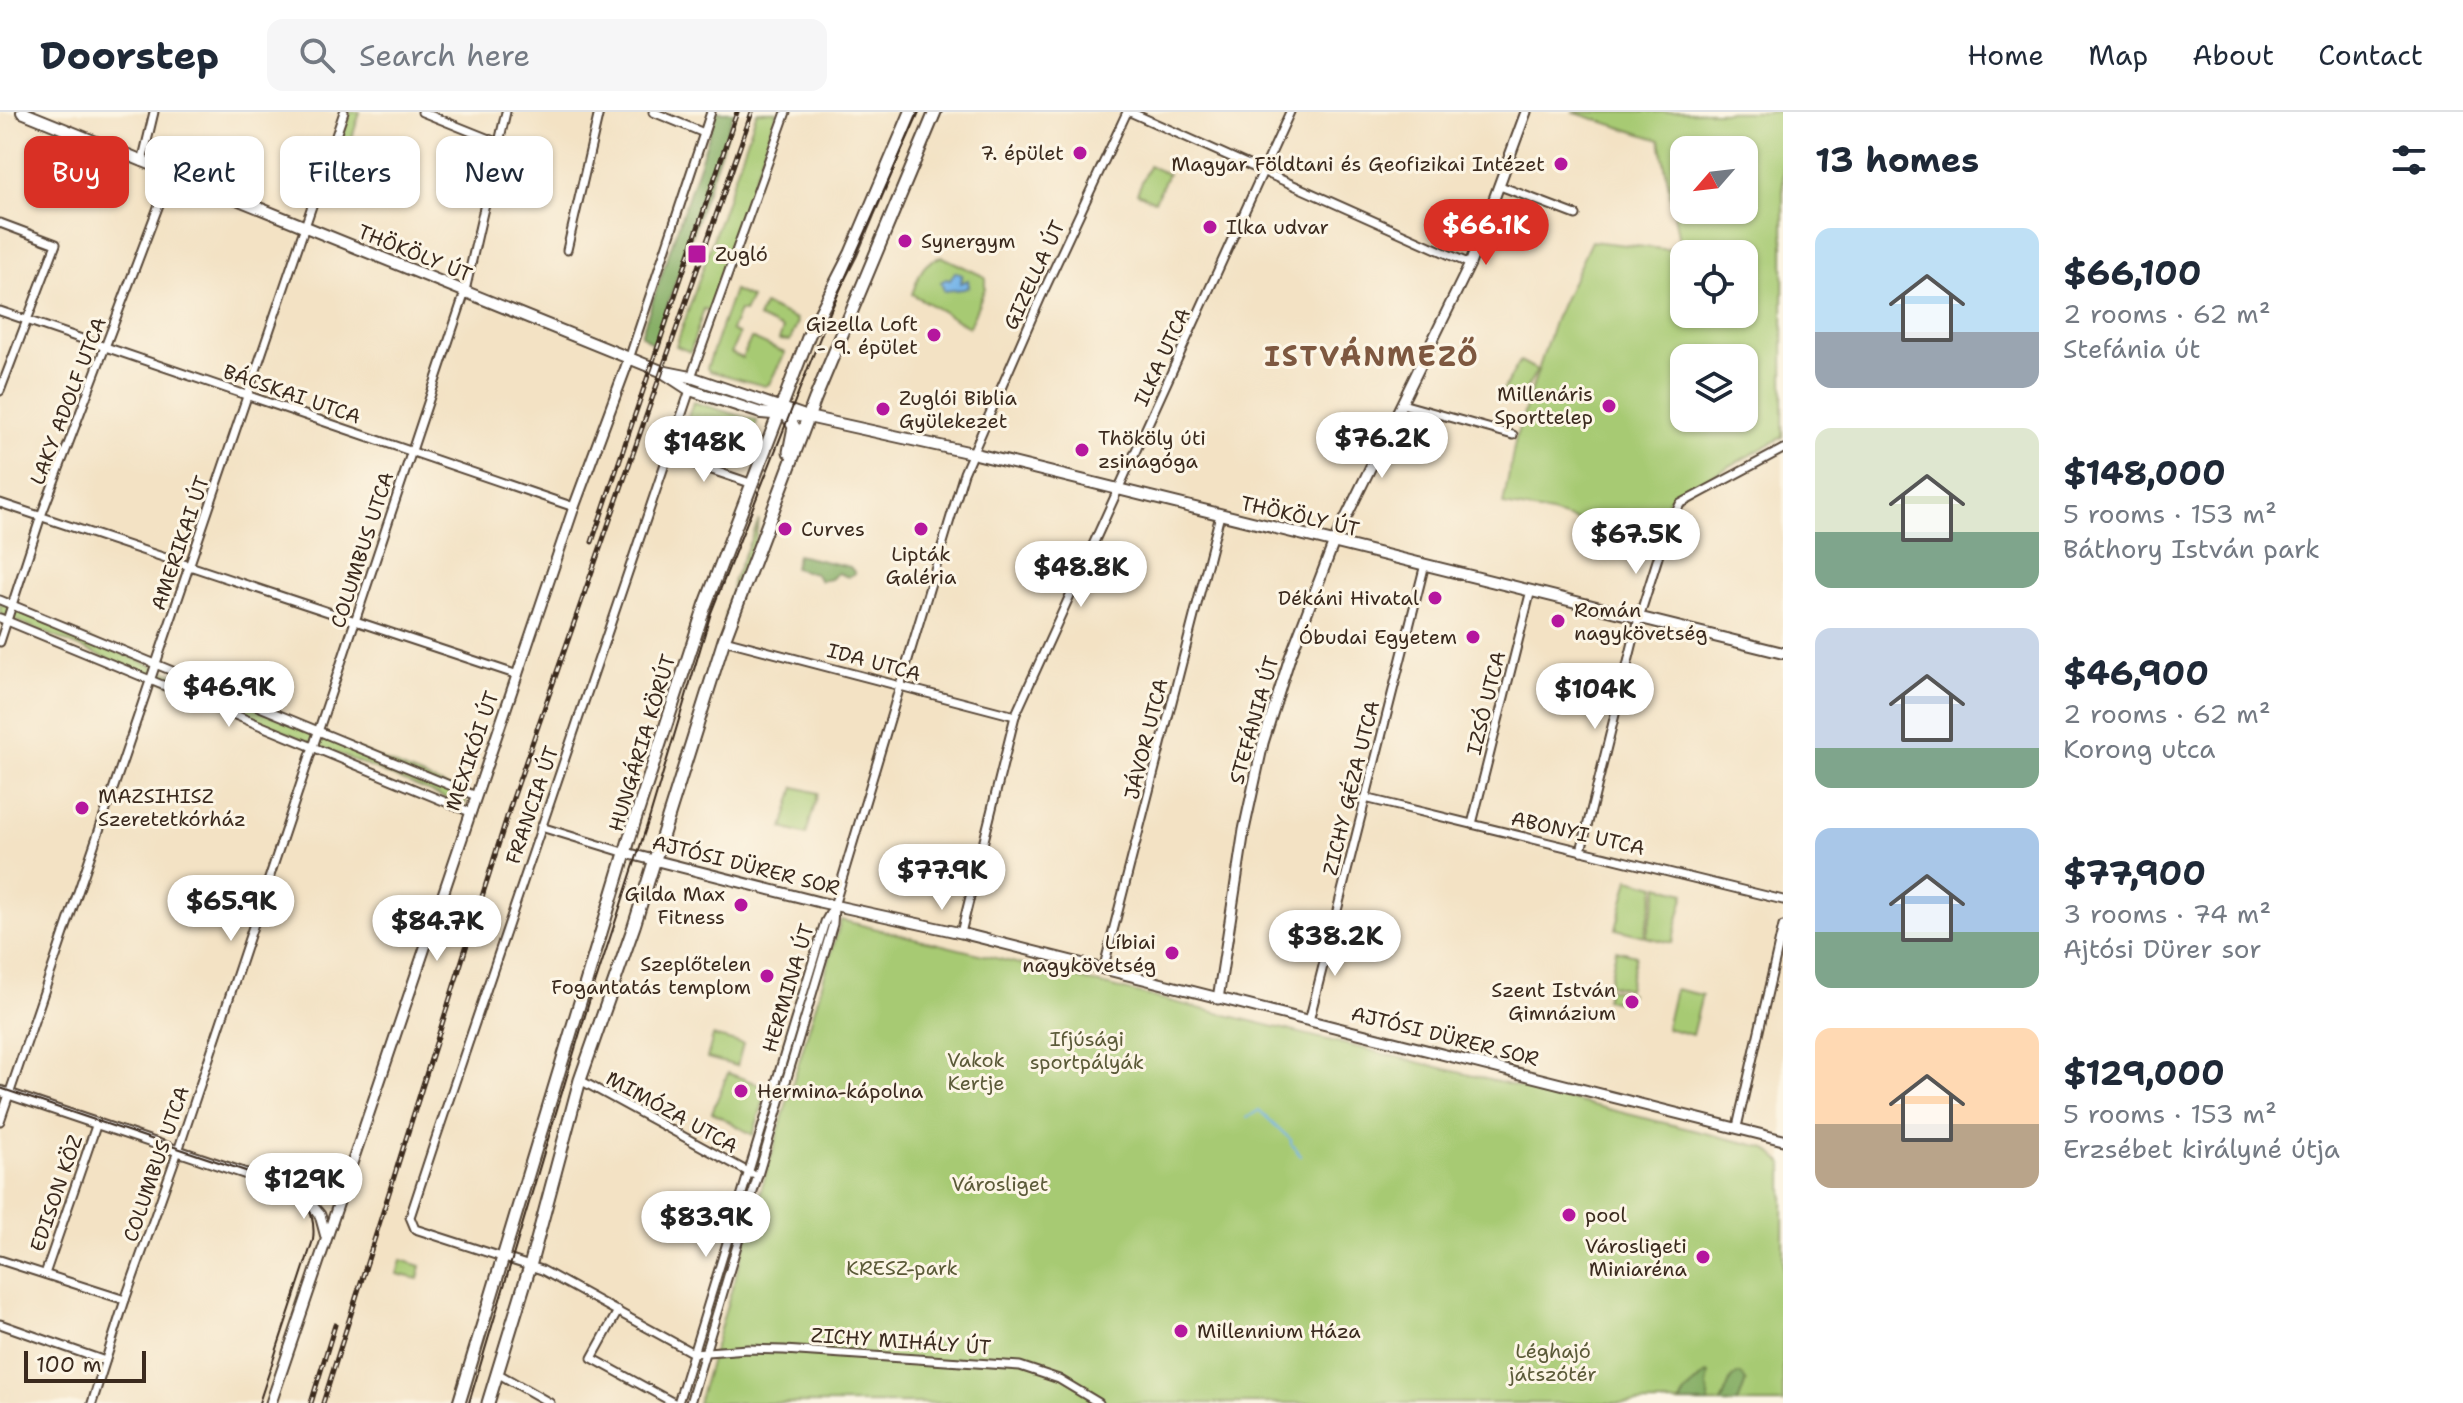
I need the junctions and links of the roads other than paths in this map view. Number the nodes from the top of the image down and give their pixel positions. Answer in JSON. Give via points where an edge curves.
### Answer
{"nodes":[{"id":1,"x":22,"y":112,"type":"edge"},
{"id":2,"x":154,"y":112,"type":"edge"},
{"id":3,"x":344,"y":112,"type":"edge"},
{"id":4,"x":422,"y":112,"type":"edge"},
{"id":5,"x":506,"y":112,"type":"edge"},
{"id":6,"x":599,"y":112,"type":"edge"},
{"id":7,"x":653,"y":112,"type":"edge"},
{"id":8,"x":711,"y":112,"type":"edge"},
{"id":9,"x":786,"y":112,"type":"edge"},
{"id":10,"x":911,"y":112,"type":"edge"},
{"id":11,"x":935,"y":112,"type":"edge"},
{"id":12,"x":1128,"y":112,"type":"edge"},
{"id":13,"x":1290,"y":112,"type":"edge"},
{"id":14,"x":1526,"y":112,"type":"edge"},
{"id":15,"x":33,"y":114,"type":"edge"},
{"id":16,"x":704,"y":133,"type":"junction"},
{"id":17,"x":482,"y":136,"type":"edge"},
{"id":18,"x":501,"y":136,"type":"edge"},
{"id":19,"x":142,"y":162,"type":"junction"},
{"id":20,"x":145,"y":163,"type":"edge"},
{"id":21,"x":1263,"y":172,"type":"junction"},
{"id":22,"x":1500,"y":186,"type":"junction"},
{"id":23,"x":158,"y":208,"type":"edge"},
{"id":24,"x":257,"y":208,"type":"edge"},
{"id":25,"x":484,"y":208,"type":"edge"},
{"id":26,"x":1576,"y":215,"type":"dead end"},
{"id":27,"x":0,"y":223,"type":"edge"},
{"id":28,"x":304,"y":227,"type":"junction"},
{"id":29,"x":567,"y":250,"type":"dead end"},
{"id":30,"x":1470,"y":264,"type":"junction"},
{"id":31,"x":465,"y":293,"type":"junction"},
{"id":32,"x":0,"y":311,"type":"edge"},
{"id":33,"x":27,"y":320,"type":"junction"},
{"id":34,"x":105,"y":347,"type":"junction"},
{"id":35,"x":629,"y":359,"type":"junction"},
{"id":36,"x":661,"y":371,"type":"junction"},
{"id":37,"x":691,"y":377,"type":"junction"},
{"id":38,"x":690,"y":390,"type":"junction"},
{"id":39,"x":0,"y":391,"type":"edge"},
{"id":40,"x":247,"y":395,"type":"junction"},
{"id":41,"x":1402,"y":404,"type":"junction"},
{"id":42,"x":782,"y":412,"type":"junction"},
{"id":43,"x":808,"y":417,"type":"junction"},
{"id":44,"x":1513,"y":435,"type":"dead end"},
{"id":45,"x":1783,"y":449,"type":"edge"},
{"id":46,"x":412,"y":452,"type":"junction"},
{"id":47,"x":972,"y":453,"type":"junction"},
{"id":48,"x":668,"y":455,"type":"junction"},
{"id":49,"x":750,"y":483,"type":"junction"},
{"id":50,"x":781,"y":484,"type":"junction"},
{"id":51,"x":1117,"y":489,"type":"junction"},
{"id":52,"x":0,"y":503,"type":"edge"},
{"id":53,"x":574,"y":507,"type":"junction"},
{"id":54,"x":1220,"y":515,"type":"junction"},
{"id":55,"x":41,"y":516,"type":"junction"},
{"id":56,"x":1334,"y":542,"type":"junction"},
{"id":57,"x":1425,"y":564,"type":"junction"},
{"id":58,"x":189,"y":566,"type":"junction"},
{"id":59,"x":1531,"y":590,"type":"junction"},
{"id":60,"x":0,"y":600,"type":"edge"},
{"id":61,"x":12,"y":605,"type":"junction"},
{"id":62,"x":1639,"y":618,"type":"junction"},
{"id":63,"x":4,"y":619,"type":"edge"},
{"id":64,"x":355,"y":621,"type":"junction"},
{"id":65,"x":724,"y":640,"type":"junction"},
{"id":66,"x":0,"y":642,"type":"edge"},
{"id":67,"x":1783,"y":653,"type":"edge"},
{"id":68,"x":155,"y":664,"type":"junction"},
{"id":69,"x":518,"y":675,"type":"junction"},
{"id":70,"x":150,"y":680,"type":"junction"},
{"id":71,"x":899,"y":684,"type":"junction"},
{"id":72,"x":1015,"y":716,"type":"junction"},
{"id":73,"x":319,"y":731,"type":"junction"},
{"id":74,"x":313,"y":747,"type":"junction"},
{"id":75,"x":476,"y":796,"type":"junction"},
{"id":76,"x":1365,"y":798,"type":"junction"},
{"id":77,"x":470,"y":812,"type":"junction"},
{"id":78,"x":1472,"y":824,"type":"junction"},
{"id":79,"x":541,"y":827,"type":"junction"},
{"id":80,"x":1581,"y":851,"type":"junction"},
{"id":81,"x":626,"y":853,"type":"junction"},
{"id":82,"x":654,"y":861,"type":"junction"},
{"id":83,"x":1783,"y":900,"type":"edge"},
{"id":84,"x":834,"y":906,"type":"junction"},
{"id":85,"x":1783,"y":926,"type":"edge"},
{"id":86,"x":961,"y":933,"type":"junction"},
{"id":87,"x":1103,"y":970,"type":"junction"},
{"id":88,"x":1218,"y":999,"type":"junction"},
{"id":89,"x":1309,"y":1021,"type":"junction"},
{"id":90,"x":580,"y":1080,"type":"junction"},
{"id":91,"x":4,"y":1092,"type":"edge"},
{"id":92,"x":0,"y":1121,"type":"edge"},
{"id":93,"x":97,"y":1123,"type":"junction"},
{"id":94,"x":1737,"y":1127,"type":"junction"},
{"id":95,"x":1783,"y":1140,"type":"edge"},
{"id":96,"x":179,"y":1150,"type":"junction"},
{"id":97,"x":748,"y":1173,"type":"junction"},
{"id":98,"x":758,"y":1176,"type":"junction"},
{"id":99,"x":343,"y":1189,"type":"junction"},
{"id":100,"x":301,"y":1192,"type":"junction"},
{"id":101,"x":326,"y":1240,"type":"junction"},
{"id":102,"x":505,"y":1258,"type":"junction"},
{"id":103,"x":0,"y":1260,"type":"edge"},
{"id":104,"x":530,"y":1266,"type":"junction"},
{"id":105,"x":45,"y":1274,"type":"junction"},
{"id":106,"x":125,"y":1300,"type":"junction"},
{"id":107,"x":618,"y":1311,"type":"junction"},
{"id":108,"x":0,"y":1324,"type":"edge"},
{"id":109,"x":693,"y":1353,"type":"junction"},
{"id":110,"x":704,"y":1353,"type":"junction"},
{"id":111,"x":105,"y":1361,"type":"junction"},
{"id":112,"x":497,"y":1373,"type":"junction"},
{"id":113,"x":92,"y":1403,"type":"edge"},
{"id":114,"x":271,"y":1403,"type":"edge"},
{"id":115,"x":459,"y":1403,"type":"edge"},
{"id":116,"x":488,"y":1403,"type":"edge"},
{"id":117,"x":550,"y":1403,"type":"edge"},
{"id":118,"x":676,"y":1403,"type":"edge"},
{"id":119,"x":690,"y":1403,"type":"edge"},
{"id":120,"x":1099,"y":1403,"type":"edge"}],
"edges":[{"from":1,"to":15,"type":"main road","name":"THÖKÖLY ÚT"},
{"from":2,"to":19,"type":"street"},
{"from":3,"to":28,"type":"street","name":"AMERIKAI ÚT"},
{"from":4,"to":17,"type":"street"},
{"from":5,"to":18,"type":"street","name":"COLUMBUS UTCA"},
{"from":6,"to":29,"type":"street"},
{"from":7,"to":16,"type":"street"},
{"from":8,"to":16,"type":"street","name":"MEXIKÓI ÚT"},
{"from":9,"to":37,"type":"street"},
{"from":10,"to":42,"type":"main road","name":"HUNGÁRIA KÖRÚT","via":[[851,253],[809,335]]},
{"from":11,"to":43,"type":"main road"},
{"from":12,"to":21,"type":"street"},
{"from":12,"to":47,"type":"street","name":"GIZELLA ÚT"},
{"from":13,"to":21,"type":"street","name":"ILKA UTCA"},
{"from":14,"to":22,"type":"street","name":"STEFÁNIA ÚT"},
{"from":15,"to":19,"type":"main road","name":"THÖKÖLY ÚT"},
{"from":16,"to":35,"type":"street","name":"MEXIKÓI ÚT"},
{"from":19,"to":20,"type":"main road","name":"THÖKÖLY ÚT"},
{"from":21,"to":30,"type":"street"},
{"from":21,"to":51,"type":"street","name":"ILKA UTCA"},
{"from":22,"to":26,"type":"street"},
{"from":22,"to":30,"type":"street","name":"STEFÁNIA ÚT"},
{"from":23,"to":34,"type":"street","name":"LAKY ADOLF UTCA"},
{"from":24,"to":28,"type":"main road","name":"THÖKÖLY ÚT"},
{"from":25,"to":31,"type":"street","name":"COLUMBUS UTCA"},
{"from":27,"to":33,"type":"street","via":[[56,244]]},
{"from":28,"to":31,"type":"main road","name":"THÖKÖLY ÚT"},
{"from":28,"to":40,"type":"street","name":"AMERIKAI ÚT"},
{"from":30,"to":41,"type":"street","name":"STEFÁNIA ÚT"},
{"from":31,"to":35,"type":"main road","name":"THÖKÖLY ÚT"},
{"from":31,"to":46,"type":"street","name":"COLUMBUS UTCA"},
{"from":32,"to":33,"type":"street","name":"BÁCSKAI UTCA"},
{"from":33,"to":34,"type":"street","name":"BÁCSKAI UTCA"},
{"from":33,"to":39,"type":"street"},
{"from":34,"to":40,"type":"street","name":"BÁCSKAI UTCA"},
{"from":34,"to":55,"type":"street","name":"LAKY ADOLF UTCA"},
{"from":35,"to":36,"type":"main road","name":"THÖKÖLY ÚT"},
{"from":35,"to":53,"type":"street","name":"MEXIKÓI ÚT"},
{"from":36,"to":37,"type":"main road","name":"THÖKÖLY ÚT"},
{"from":36,"to":38,"type":"main road","name":"THÖKÖLY ÚT"},
{"from":37,"to":42,"type":"main road","name":"THÖKÖLY ÚT"},
{"from":38,"to":42,"type":"main road","name":"THÖKÖLY ÚT"},
{"from":38,"to":48,"type":"street","name":"FRANCIA ÚT"},
{"from":40,"to":46,"type":"street","name":"BÁCSKAI UTCA"},
{"from":40,"to":58,"type":"street","name":"AMERIKAI ÚT"},
{"from":41,"to":44,"type":"street"},
{"from":41,"to":56,"type":"street","name":"STEFÁNIA ÚT"},
{"from":42,"to":43,"type":"main road","name":"THÖKÖLY ÚT"},
{"from":42,"to":49,"type":"main road","name":"HUNGÁRIA KÖRÚT"},
{"from":42,"to":50,"type":"main road","via":[[794,433]]},
{"from":43,"to":47,"type":"main road","name":"THÖKÖLY ÚT"},
{"from":43,"to":50,"type":"main road"},
{"from":45,"to":62,"type":"street","via":[[1680,504]]},
{"from":46,"to":53,"type":"street","name":"BÁCSKAI UTCA"},
{"from":46,"to":64,"type":"street","name":"COLUMBUS UTCA"},
{"from":47,"to":51,"type":"main road","name":"THÖKÖLY ÚT"},
{"from":47,"to":71,"type":"street","name":"HERMINA ÚT"},
{"from":48,"to":49,"type":"street"},
{"from":48,"to":79,"type":"street","name":"FRANCIA ÚT"},
{"from":49,"to":81,"type":"main road","name":"HUNGÁRIA KÖRÚT","via":[[686,661]]},
{"from":50,"to":65,"type":"main road"},
{"from":51,"to":54,"type":"main road","name":"THÖKÖLY ÚT"},
{"from":51,"to":72,"type":"street","name":"ILKA UTCA"},
{"from":52,"to":55,"type":"street"},
{"from":53,"to":69,"type":"street","name":"MEXIKÓI ÚT"},
{"from":54,"to":56,"type":"main road","name":"THÖKÖLY ÚT"},
{"from":54,"to":87,"type":"street","name":"JÁVOR UTCA"},
{"from":55,"to":58,"type":"street"},
{"from":55,"to":61,"type":"street","name":"LAKY ADOLF UTCA"},
{"from":56,"to":57,"type":"main road","name":"THÖKÖLY ÚT"},
{"from":56,"to":88,"type":"street","name":"STEFÁNIA ÚT","via":[[1263,743],[1236,870]]},
{"from":57,"to":59,"type":"main road","name":"THÖKÖLY ÚT"},
{"from":57,"to":76,"type":"street","name":"ZICHY GÉZA UTCA"},
{"from":58,"to":64,"type":"street"},
{"from":58,"to":68,"type":"street","name":"AMERIKAI ÚT"},
{"from":59,"to":62,"type":"main road","name":"THÖKÖLY ÚT"},
{"from":59,"to":78,"type":"street","name":"IZSÓ UTCA"},
{"from":60,"to":61,"type":"street"},
{"from":61,"to":63,"type":"street","name":"LAKY ADOLF UTCA"},
{"from":61,"to":68,"type":"street"},
{"from":62,"to":67,"type":"main road","name":"THÖKÖLY ÚT"},
{"from":62,"to":80,"type":"street"},
{"from":63,"to":66,"type":"street","name":"LAKY ADOLF UTCA"},
{"from":63,"to":70,"type":"street"},
{"from":64,"to":69,"type":"street"},
{"from":64,"to":73,"type":"street","name":"COLUMBUS UTCA"},
{"from":65,"to":71,"type":"street","name":"IDA UTCA"},
{"from":65,"to":82,"type":"main road"},
{"from":68,"to":70,"type":"street","name":"AMERIKAI ÚT"},
{"from":68,"to":73,"type":"street"},
{"from":69,"to":75,"type":"street","name":"MEXIKÓI ÚT"},
{"from":70,"to":74,"type":"street"},
{"from":70,"to":91,"type":"street","name":"AMERIKAI ÚT"},
{"from":71,"to":72,"type":"street","name":"IDA UTCA"},
{"from":71,"to":84,"type":"street","name":"HERMINA ÚT"},
{"from":72,"to":86,"type":"street","name":"ILKA UTCA"},
{"from":73,"to":74,"type":"street","name":"COLUMBUS UTCA"},
{"from":73,"to":75,"type":"street"},
{"from":74,"to":77,"type":"street"},
{"from":74,"to":96,"type":"street","name":"COLUMBUS UTCA"},
{"from":75,"to":77,"type":"street","name":"MEXIKÓI ÚT"},
{"from":76,"to":78,"type":"street","name":"ABONYI UTCA"},
{"from":76,"to":89,"type":"street","name":"ZICHY GÉZA UTCA"},
{"from":77,"to":99,"type":"street","name":"MEXIKÓI ÚT"},
{"from":78,"to":80,"type":"street","name":"ABONYI UTCA"},
{"from":79,"to":81,"type":"street","name":"AJTÓSI DÜRER SOR"},
{"from":79,"to":102,"type":"street","name":"FRANCIA ÚT","via":[[410,1217],[415,1229]]},
{"from":80,"to":83,"type":"street","name":"ABONYI UTCA"},
{"from":81,"to":82,"type":"street","name":"AJTÓSI DÜRER SOR"},
{"from":81,"to":102,"type":"main road","name":"HUNGÁRIA KÖRÚT"},
{"from":82,"to":84,"type":"street","name":"AJTÓSI DÜRER SOR"},
{"from":82,"to":90,"type":"main road"},
{"from":84,"to":86,"type":"street","name":"AJTÓSI DÜRER SOR"},
{"from":84,"to":97,"type":"street","name":"HERMINA ÚT","via":[[823,926]]},
{"from":84,"to":98,"type":"street","name":"HERMINA ÚT"},
{"from":85,"to":94,"type":"street"},
{"from":86,"to":87,"type":"street","name":"AJTÓSI DÜRER SOR"},
{"from":87,"to":88,"type":"street","name":"AJTÓSI DÜRER SOR"},
{"from":88,"to":89,"type":"street","name":"AJTÓSI DÜRER SOR"},
{"from":89,"to":94,"type":"street","name":"AJTÓSI DÜRER SOR"},
{"from":90,"to":97,"type":"street","name":"MIMÓZA UTCA"},
{"from":90,"to":104,"type":"main road"},
{"from":91,"to":92,"type":"street","name":"AMERIKAI ÚT"},
{"from":91,"to":93,"type":"street"},
{"from":93,"to":96,"type":"street"},
{"from":93,"to":105,"type":"street","name":"EDISON KÖZ"},
{"from":94,"to":95,"type":"street","name":"AJTÓSI DÜRER SOR"},
{"from":96,"to":100,"type":"street"},
{"from":96,"to":106,"type":"street","name":"COLUMBUS UTCA"},
{"from":97,"to":98,"type":"street","name":"MIMÓZA UTCA"},
{"from":97,"to":109,"type":"street","name":"HERMINA ÚT"},
{"from":98,"to":110,"type":"street","name":"HERMINA ÚT"},
{"from":99,"to":100,"type":"street","via":[[327,1197]]},
{"from":99,"to":101,"type":"street","name":"MEXIKÓI ÚT"},
{"from":100,"to":101,"type":"street","via":[[320,1215]]},
{"from":101,"to":114,"type":"street","name":"MEXIKÓI ÚT"},
{"from":102,"to":104,"type":"street"},
{"from":102,"to":115,"type":"main road","name":"HUNGÁRIA KÖRÚT"},
{"from":103,"to":105,"type":"street"},
{"from":104,"to":107,"type":"street"},
{"from":104,"to":112,"type":"main road"},
{"from":105,"to":106,"type":"street"},
{"from":106,"to":111,"type":"street","name":"COLUMBUS UTCA"},
{"from":107,"to":109,"type":"street"},
{"from":107,"to":118,"type":"street","via":[[592,1358]]},
{"from":108,"to":111,"type":"street"},
{"from":109,"to":110,"type":"street","name":"ZICHY MIHÁLY ÚT"},
{"from":109,"to":118,"type":"street","name":"HERMINA ÚT"},
{"from":110,"to":119,"type":"street","name":"HERMINA ÚT"},
{"from":110,"to":120,"type":"street","name":"ZICHY MIHÁLY ÚT","via":[[784,1350],[1008,1364],[1059,1379]]},
{"from":111,"to":113,"type":"street","name":"COLUMBUS UTCA"},
{"from":112,"to":116,"type":"main road"},
{"from":112,"to":117,"type":"street"}]}
